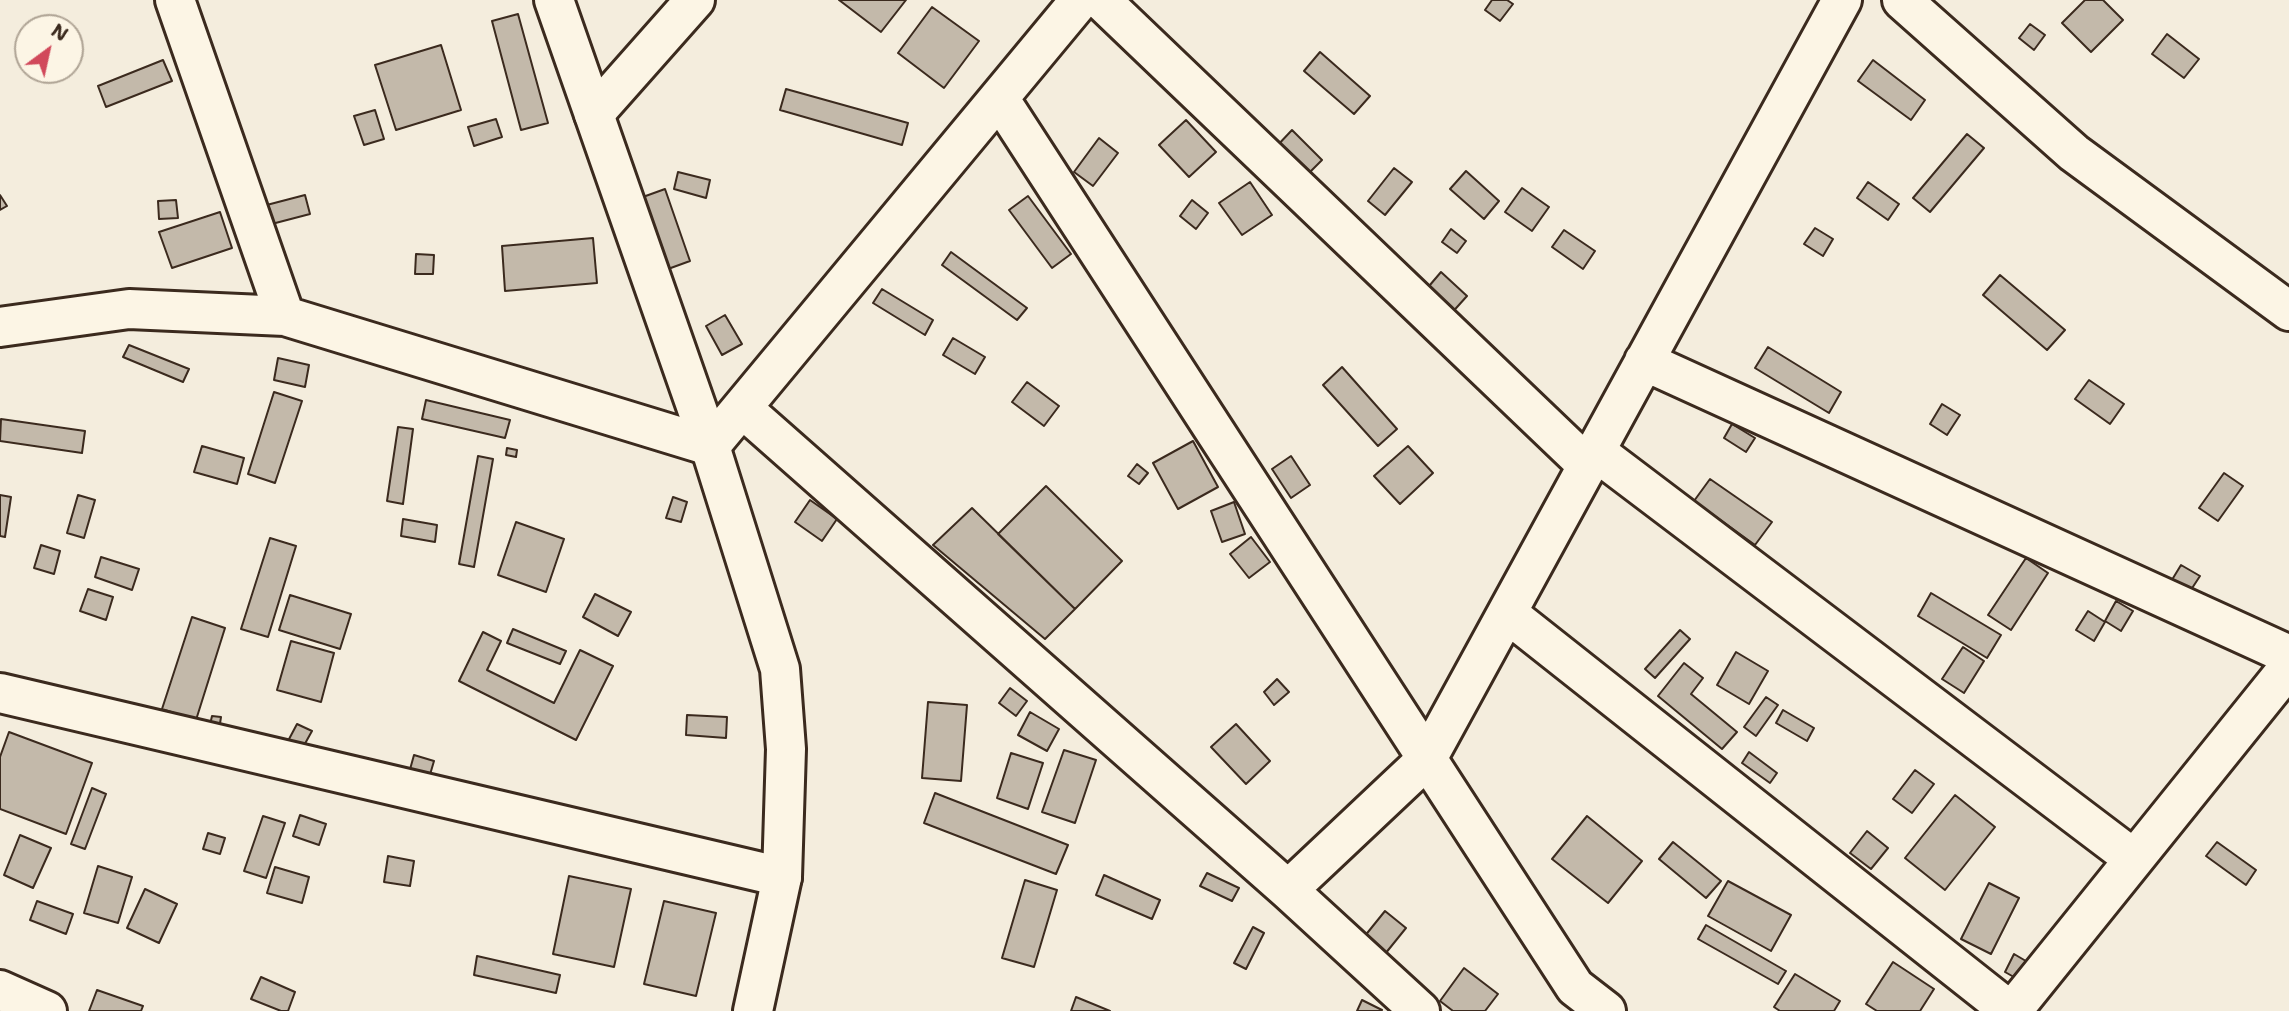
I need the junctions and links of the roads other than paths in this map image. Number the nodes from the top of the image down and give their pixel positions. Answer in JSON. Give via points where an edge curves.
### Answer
{"nodes":[{"id":1,"x":175,"y":0,"type":"edge"},
{"id":2,"x":554,"y":0,"type":"edge"},
{"id":3,"x":695,"y":0,"type":"edge"},
{"id":4,"x":1080,"y":0,"type":"edge"},
{"id":5,"x":1101,"y":0,"type":"edge"},
{"id":6,"x":1842,"y":0,"type":"edge"},
{"id":7,"x":1902,"y":0,"type":"edge"},
{"id":8,"x":999,"y":98,"type":"junction"},
{"id":9,"x":594,"y":114,"type":"junction"},
{"id":10,"x":2289,"y":311,"type":"edge"},
{"id":11,"x":285,"y":316,"type":"junction"},
{"id":12,"x":0,"y":327,"type":"edge"},
{"id":13,"x":1644,"y":361,"type":"junction"},
{"id":14,"x":742,"y":408,"type":"junction"},
{"id":15,"x":710,"y":446,"type":"junction"},
{"id":16,"x":1591,"y":458,"type":"junction"},
{"id":17,"x":1507,"y":613,"type":"junction"},
{"id":18,"x":2286,"y":675,"type":"edge"},
{"id":19,"x":0,"y":693,"type":"edge"},
{"id":20,"x":1427,"y":759,"type":"junction"},
{"id":21,"x":2134,"y":859,"type":"junction"},
{"id":22,"x":782,"y":877,"type":"junction"},
{"id":23,"x":1288,"y":890,"type":"junction"},
{"id":24,"x":0,"y":990,"type":"edge"},
{"id":25,"x":47,"y":1011,"type":"edge"},
{"id":26,"x":753,"y":1011,"type":"edge"},
{"id":27,"x":1420,"y":1011,"type":"edge"},
{"id":28,"x":1606,"y":1011,"type":"edge"},
{"id":29,"x":2011,"y":1011,"type":"edge"}],
"edges":[{"from":1,"to":11,"type":"street"},
{"from":2,"to":9,"type":"street"},
{"from":3,"to":9,"type":"street"},
{"from":4,"to":8,"type":"street"},
{"from":5,"to":16,"type":"street"},
{"from":6,"to":13,"type":"street"},
{"from":7,"to":10,"type":"street","via":[[2074,153]]},
{"from":8,"to":14,"type":"street"},
{"from":8,"to":20,"type":"street"},
{"from":9,"to":15,"type":"street"},
{"from":11,"to":12,"type":"street","via":[[129,309]]},
{"from":11,"to":15,"type":"street"},
{"from":13,"to":16,"type":"street"},
{"from":13,"to":18,"type":"street"},
{"from":14,"to":15,"type":"street"},
{"from":14,"to":23,"type":"street"},
{"from":15,"to":22,"type":"street","via":[[780,669],[786,748]]},
{"from":16,"to":17,"type":"street"},
{"from":16,"to":21,"type":"street"},
{"from":17,"to":20,"type":"street"},
{"from":17,"to":29,"type":"street"},
{"from":18,"to":21,"type":"street"},
{"from":19,"to":22,"type":"street"},
{"from":20,"to":23,"type":"street"},
{"from":20,"to":28,"type":"street","via":[[1574,987]]},
{"from":21,"to":29,"type":"street"},
{"from":22,"to":26,"type":"street"},
{"from":23,"to":27,"type":"street"},
{"from":24,"to":25,"type":"street"}]}
